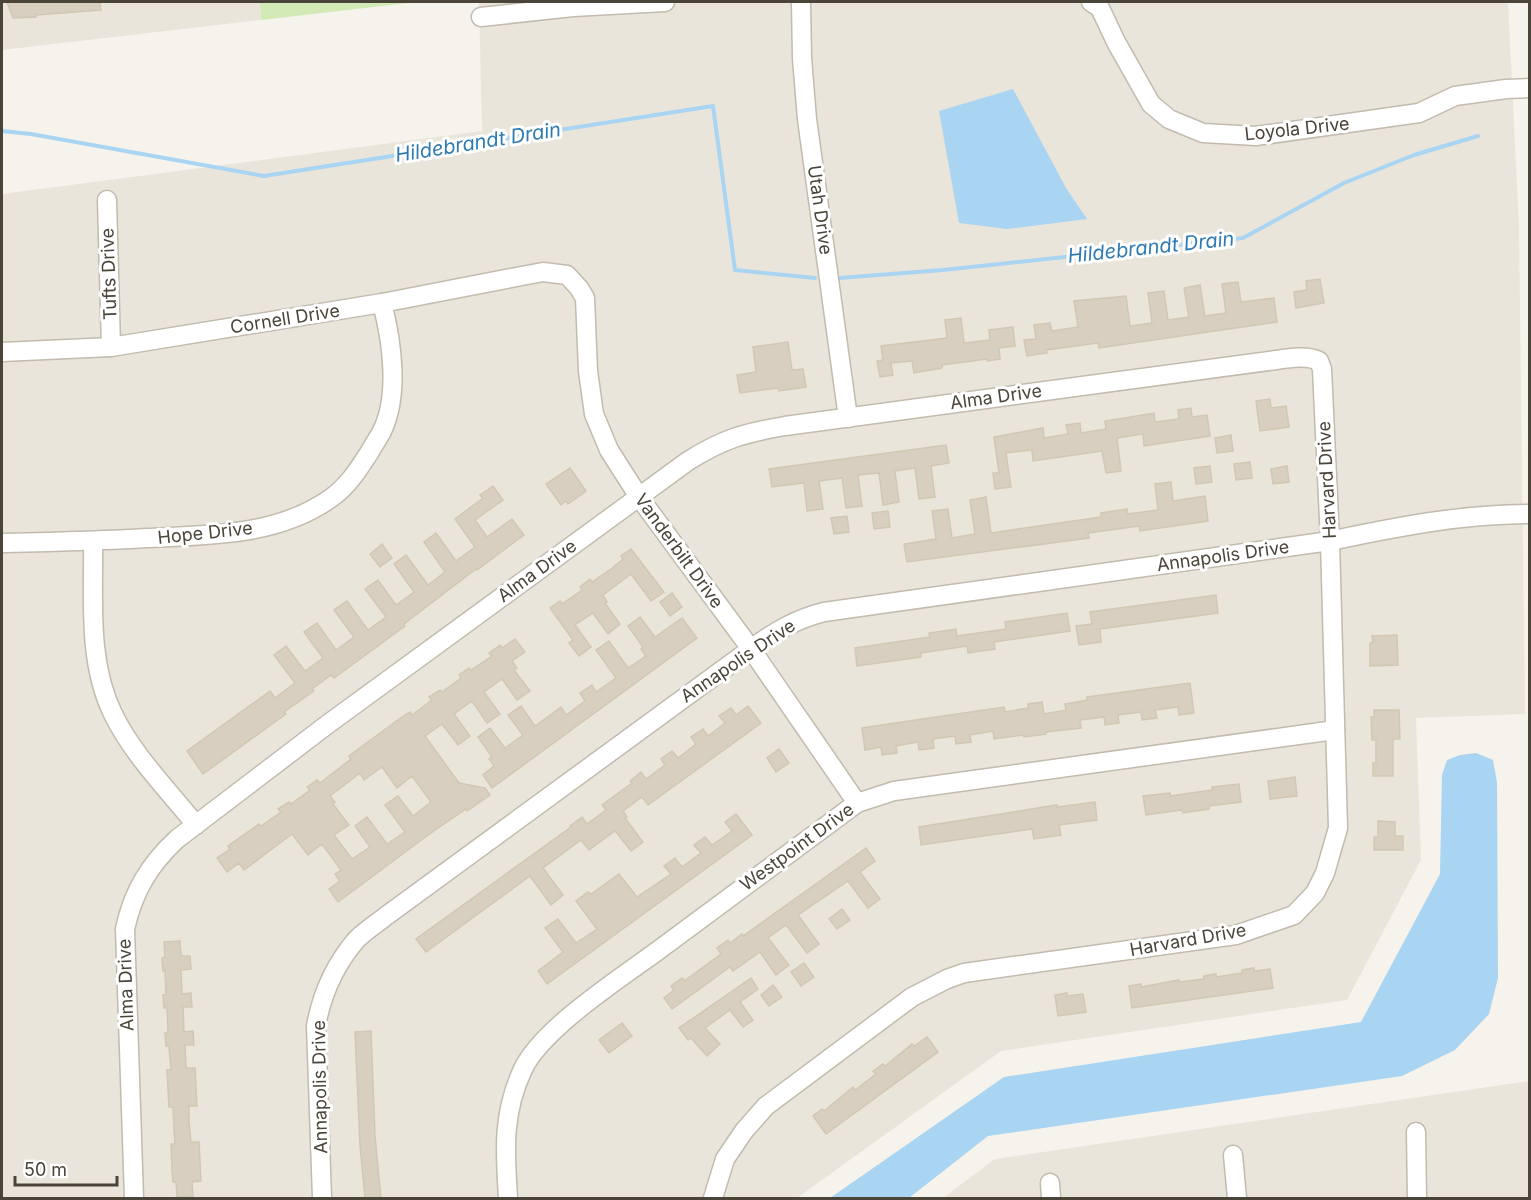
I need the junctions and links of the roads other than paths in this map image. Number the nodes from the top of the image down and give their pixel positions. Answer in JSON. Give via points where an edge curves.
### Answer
{"nodes":[{"id":1,"x":664,"y":2,"type":"edge"},
{"id":2,"x":801,"y":2,"type":"edge"},
{"id":3,"x":1098,"y":4,"type":"edge"},
{"id":4,"x":482,"y":17,"type":"dead end"},
{"id":5,"x":1530,"y":88,"type":"edge"},
{"id":6,"x":107,"y":200,"type":"dead end"},
{"id":7,"x":567,"y":275,"type":"joint"},
{"id":8,"x":382,"y":303,"type":"junction"},
{"id":9,"x":111,"y":348,"type":"junction"},
{"id":10,"x":2,"y":352,"type":"edge"},
{"id":11,"x":1315,"y":359,"type":"joint"},
{"id":12,"x":848,"y":418,"type":"junction"},
{"id":13,"x":639,"y":497,"type":"junction"},
{"id":14,"x":1530,"y":514,"type":"edge"},
{"id":15,"x":93,"y":541,"type":"junction"},
{"id":16,"x":1330,"y":541,"type":"junction"},
{"id":17,"x":2,"y":543,"type":"edge"},
{"id":18,"x":751,"y":649,"type":"junction"},
{"id":19,"x":1335,"y":730,"type":"junction"},
{"id":20,"x":857,"y":803,"type":"junction"},
{"id":21,"x":196,"y":825,"type":"junction"},
{"id":22,"x":1416,"y":1132,"type":"dead end"},
{"id":23,"x":1233,"y":1155,"type":"dead end"},
{"id":24,"x":134,"y":1198,"type":"edge"},
{"id":25,"x":322,"y":1198,"type":"edge"},
{"id":26,"x":508,"y":1198,"type":"edge"},
{"id":27,"x":713,"y":1198,"type":"edge"},
{"id":28,"x":1237,"y":1198,"type":"edge"},
{"id":29,"x":1417,"y":1198,"type":"edge"}],
"edges":[{"from":1,"to":4,"type":"street"},
{"from":2,"to":12,"type":"street","name":"Utah Drive","via":[[807,119]]},
{"from":3,"to":5,"type":"street","name":"Loyola Drive","via":[[1151,104],[1169,119],[1203,133],[1268,134],[1419,113],[1455,96]]},
{"from":6,"to":9,"type":"street","name":"Tufts Drive"},
{"from":7,"to":8,"type":"street","name":"Cornell Drive","via":[[543,272]]},
{"from":7,"to":13,"type":"street","name":"Vanderbilt Drive","via":[[585,298],[594,414],[609,450]]},
{"from":8,"to":9,"type":"street","name":"Cornell Drive"},
{"from":8,"to":15,"type":"street","name":"Hope Drive","via":[[390,335],[388,412],[382,432],[351,480],[332,497],[281,523],[249,530]]},
{"from":9,"to":10,"type":"street","name":"Cornell Drive"},
{"from":11,"to":12,"type":"street","name":"Alma Drive","via":[[1276,360]]},
{"from":11,"to":16,"type":"street","name":"Harvard Drive","via":[[1322,369]]},
{"from":12,"to":13,"type":"street","name":"Alma Drive","via":[[748,432],[723,441]]},
{"from":13,"to":18,"type":"street","name":"Vanderbilt Drive"},
{"from":13,"to":21,"type":"street","name":"Alma Drive"},
{"from":14,"to":16,"type":"street","name":"Annapolis Drive","via":[[1455,517]]},
{"from":15,"to":17,"type":"street","name":"Hope Drive"},
{"from":15,"to":21,"type":"street","via":[[94,647],[112,713],[128,740]]},
{"from":16,"to":18,"type":"street","name":"Annapolis Drive","via":[[824,612],[788,624]]},
{"from":16,"to":19,"type":"street","name":"Harvard Drive"},
{"from":18,"to":20,"type":"street","name":"Vanderbilt Drive"},
{"from":18,"to":25,"type":"street","name":"Annapolis Drive","via":[[357,939],[333,973],[320,1002],[316,1026]]},
{"from":19,"to":20,"type":"street","name":"Westpoint Drive","via":[[894,791]]},
{"from":19,"to":27,"type":"street","name":"Harvard Drive","via":[[1338,828],[1315,893],[1294,915],[1236,935],[964,973],[930,986],[766,1106],[725,1159]]},
{"from":20,"to":26,"type":"street","name":"Westpoint Drive","via":[[606,989],[540,1045],[524,1067],[508,1114],[504,1144]]},
{"from":21,"to":24,"type":"street","name":"Alma Drive","via":[[162,852],[146,873],[124,929]]},
{"from":22,"to":29,"type":"street"},
{"from":23,"to":28,"type":"street"}]}
